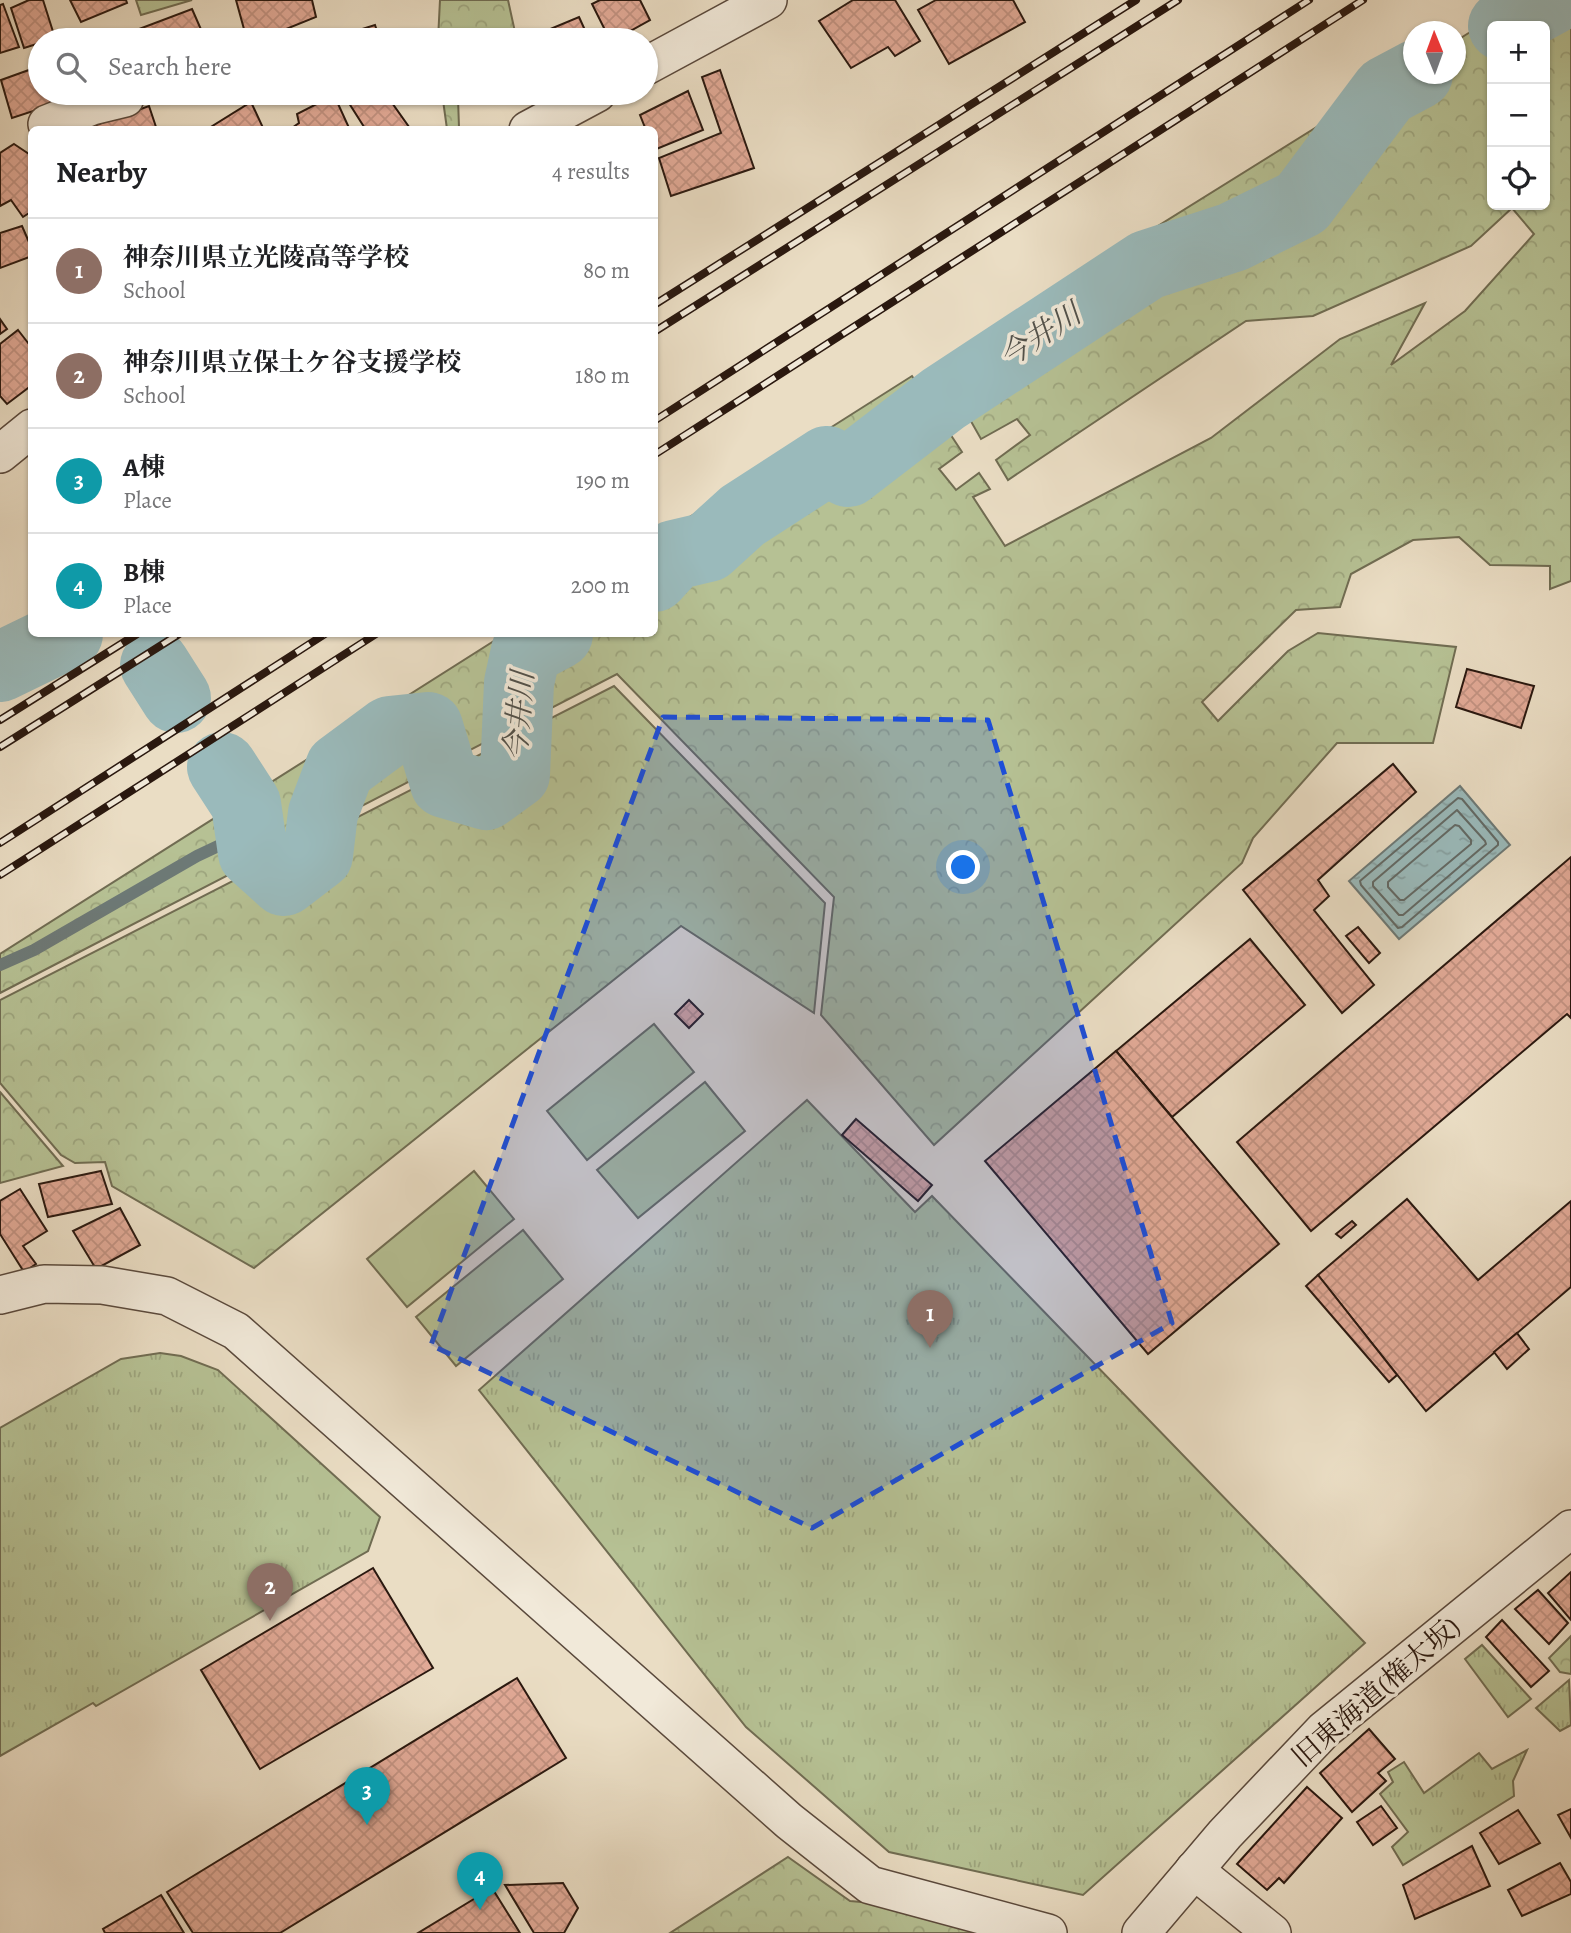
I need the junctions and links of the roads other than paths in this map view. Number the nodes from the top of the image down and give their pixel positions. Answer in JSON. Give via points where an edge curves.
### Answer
{"nodes":[{"id":1,"x":768,"y":0,"type":"edge"},
{"id":2,"x":712,"y":14,"type":"edge"},
{"id":3,"x":658,"y":57,"type":"edge"},
{"id":4,"x":96,"y":105,"type":"edge"},
{"id":5,"x":575,"y":105,"type":"edge"},
{"id":6,"x":48,"y":126,"type":"edge"},
{"id":7,"x":535,"y":126,"type":"edge"},
{"id":8,"x":28,"y":431,"type":"edge"},
{"id":9,"x":0,"y":454,"type":"edge"},
{"id":10,"x":0,"y":1295,"type":"edge"},
{"id":11,"x":1571,"y":1529,"type":"edge"},
{"id":12,"x":1194,"y":1870,"type":"junction"},
{"id":13,"x":1048,"y":1933,"type":"edge"},
{"id":14,"x":1141,"y":1933,"type":"edge"},
{"id":15,"x":1272,"y":1933,"type":"edge"}],
"edges":[{"from":1,"to":2,"type":"street"},
{"from":2,"to":3,"type":"street"},
{"from":4,"to":6,"type":"street"},
{"from":5,"to":7,"type":"street"},
{"from":8,"to":9,"type":"street"},
{"from":10,"to":13,"type":"street","via":[[44,1284],[102,1285],[167,1296],[236,1331],[789,1821],[870,1885]]},
{"from":11,"to":12,"type":"street","name":"旧東海道(権太坂)","via":[[1324,1730]]},
{"from":12,"to":14,"type":"street","name":"旧東海道(権太坂)"},
{"from":12,"to":15,"type":"street"}]}
